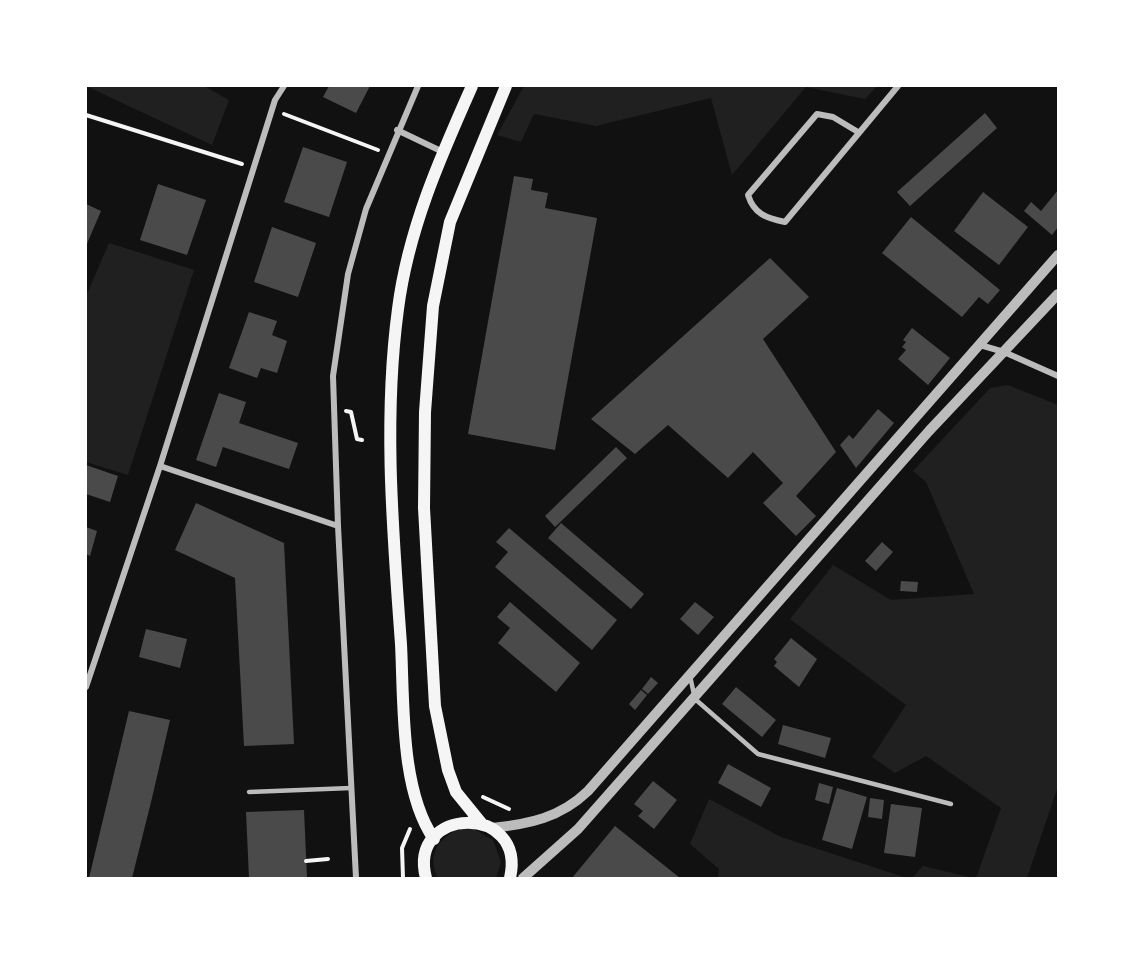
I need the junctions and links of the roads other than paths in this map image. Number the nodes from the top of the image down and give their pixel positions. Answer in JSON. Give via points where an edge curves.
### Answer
{"nodes":[{"id":1,"x":284,"y":86,"type":"edge"},
{"id":2,"x":418,"y":86,"type":"edge"},
{"id":3,"x":472,"y":86,"type":"edge"},
{"id":4,"x":506,"y":86,"type":"edge"},
{"id":5,"x":898,"y":86,"type":"edge"},
{"id":6,"x":397,"y":130,"type":"junction"},
{"id":7,"x":858,"y":132,"type":"junction"},
{"id":8,"x":443,"y":152,"type":"junction"},
{"id":9,"x":1059,"y":255,"type":"edge"},
{"id":10,"x":1059,"y":294,"type":"edge"},
{"id":11,"x":980,"y":345,"type":"junction"},
{"id":12,"x":1004,"y":352,"type":"junction"},
{"id":13,"x":1059,"y":376,"type":"edge"},
{"id":14,"x":160,"y":466,"type":"junction"},
{"id":15,"x":338,"y":526,"type":"junction"},
{"id":16,"x":689,"y":675,"type":"junction"},
{"id":17,"x":86,"y":687,"type":"edge"},
{"id":18,"x":695,"y":699,"type":"junction"},
{"id":19,"x":351,"y":788,"type":"junction"},
{"id":20,"x":249,"y":792,"type":"dead end"},
{"id":21,"x":951,"y":804,"type":"dead end"},
{"id":22,"x":487,"y":826,"type":"junction"},
{"id":23,"x":434,"y":839,"type":"junction"},
{"id":24,"x":356,"y":879,"type":"edge"},
{"id":25,"x":426,"y":879,"type":"edge"},
{"id":26,"x":510,"y":879,"type":"edge"},
{"id":27,"x":524,"y":879,"type":"edge"}],
"edges":[{"from":1,"to":14,"type":"street","via":[[273,109]]},
{"from":2,"to":6,"type":"street"},
{"from":3,"to":8,"type":"main road"},
{"from":4,"to":22,"type":"main road","via":[[450,222],[433,306],[425,412],[424,508],[435,706],[447,770],[456,792]]},
{"from":5,"to":7,"type":"street"},
{"from":6,"to":8,"type":"street"},
{"from":6,"to":15,"type":"street","via":[[366,208],[348,274],[333,376]]},
{"from":7,"to":7,"type":"street","via":[[833,117],[817,114],[748,195],[752,208],[766,218],[785,222]]},
{"from":8,"to":23,"type":"main road","via":[[413,231],[398,309],[391,407],[390,492],[408,762],[423,823]]},
{"from":9,"to":11,"type":"street"},
{"from":10,"to":12,"type":"street"},
{"from":11,"to":12,"type":"street"},
{"from":11,"to":16,"type":"street"},
{"from":12,"to":13,"type":"street"},
{"from":12,"to":18,"type":"street"},
{"from":14,"to":15,"type":"street"},
{"from":14,"to":17,"type":"street"},
{"from":15,"to":19,"type":"street"},
{"from":16,"to":18,"type":"lane"},
{"from":16,"to":22,"type":"street","via":[[576,802],[531,823]]},
{"from":18,"to":21,"type":"lane","via":[[758,754]]},
{"from":18,"to":27,"type":"street","via":[[578,829]]},
{"from":19,"to":20,"type":"lane"},
{"from":19,"to":24,"type":"street"},
{"from":22,"to":23,"type":"main road","via":[[456,824],[443,829]]},
{"from":22,"to":26,"type":"main road","via":[[510,851]]},
{"from":23,"to":25,"type":"main road","via":[[425,856]]}]}
